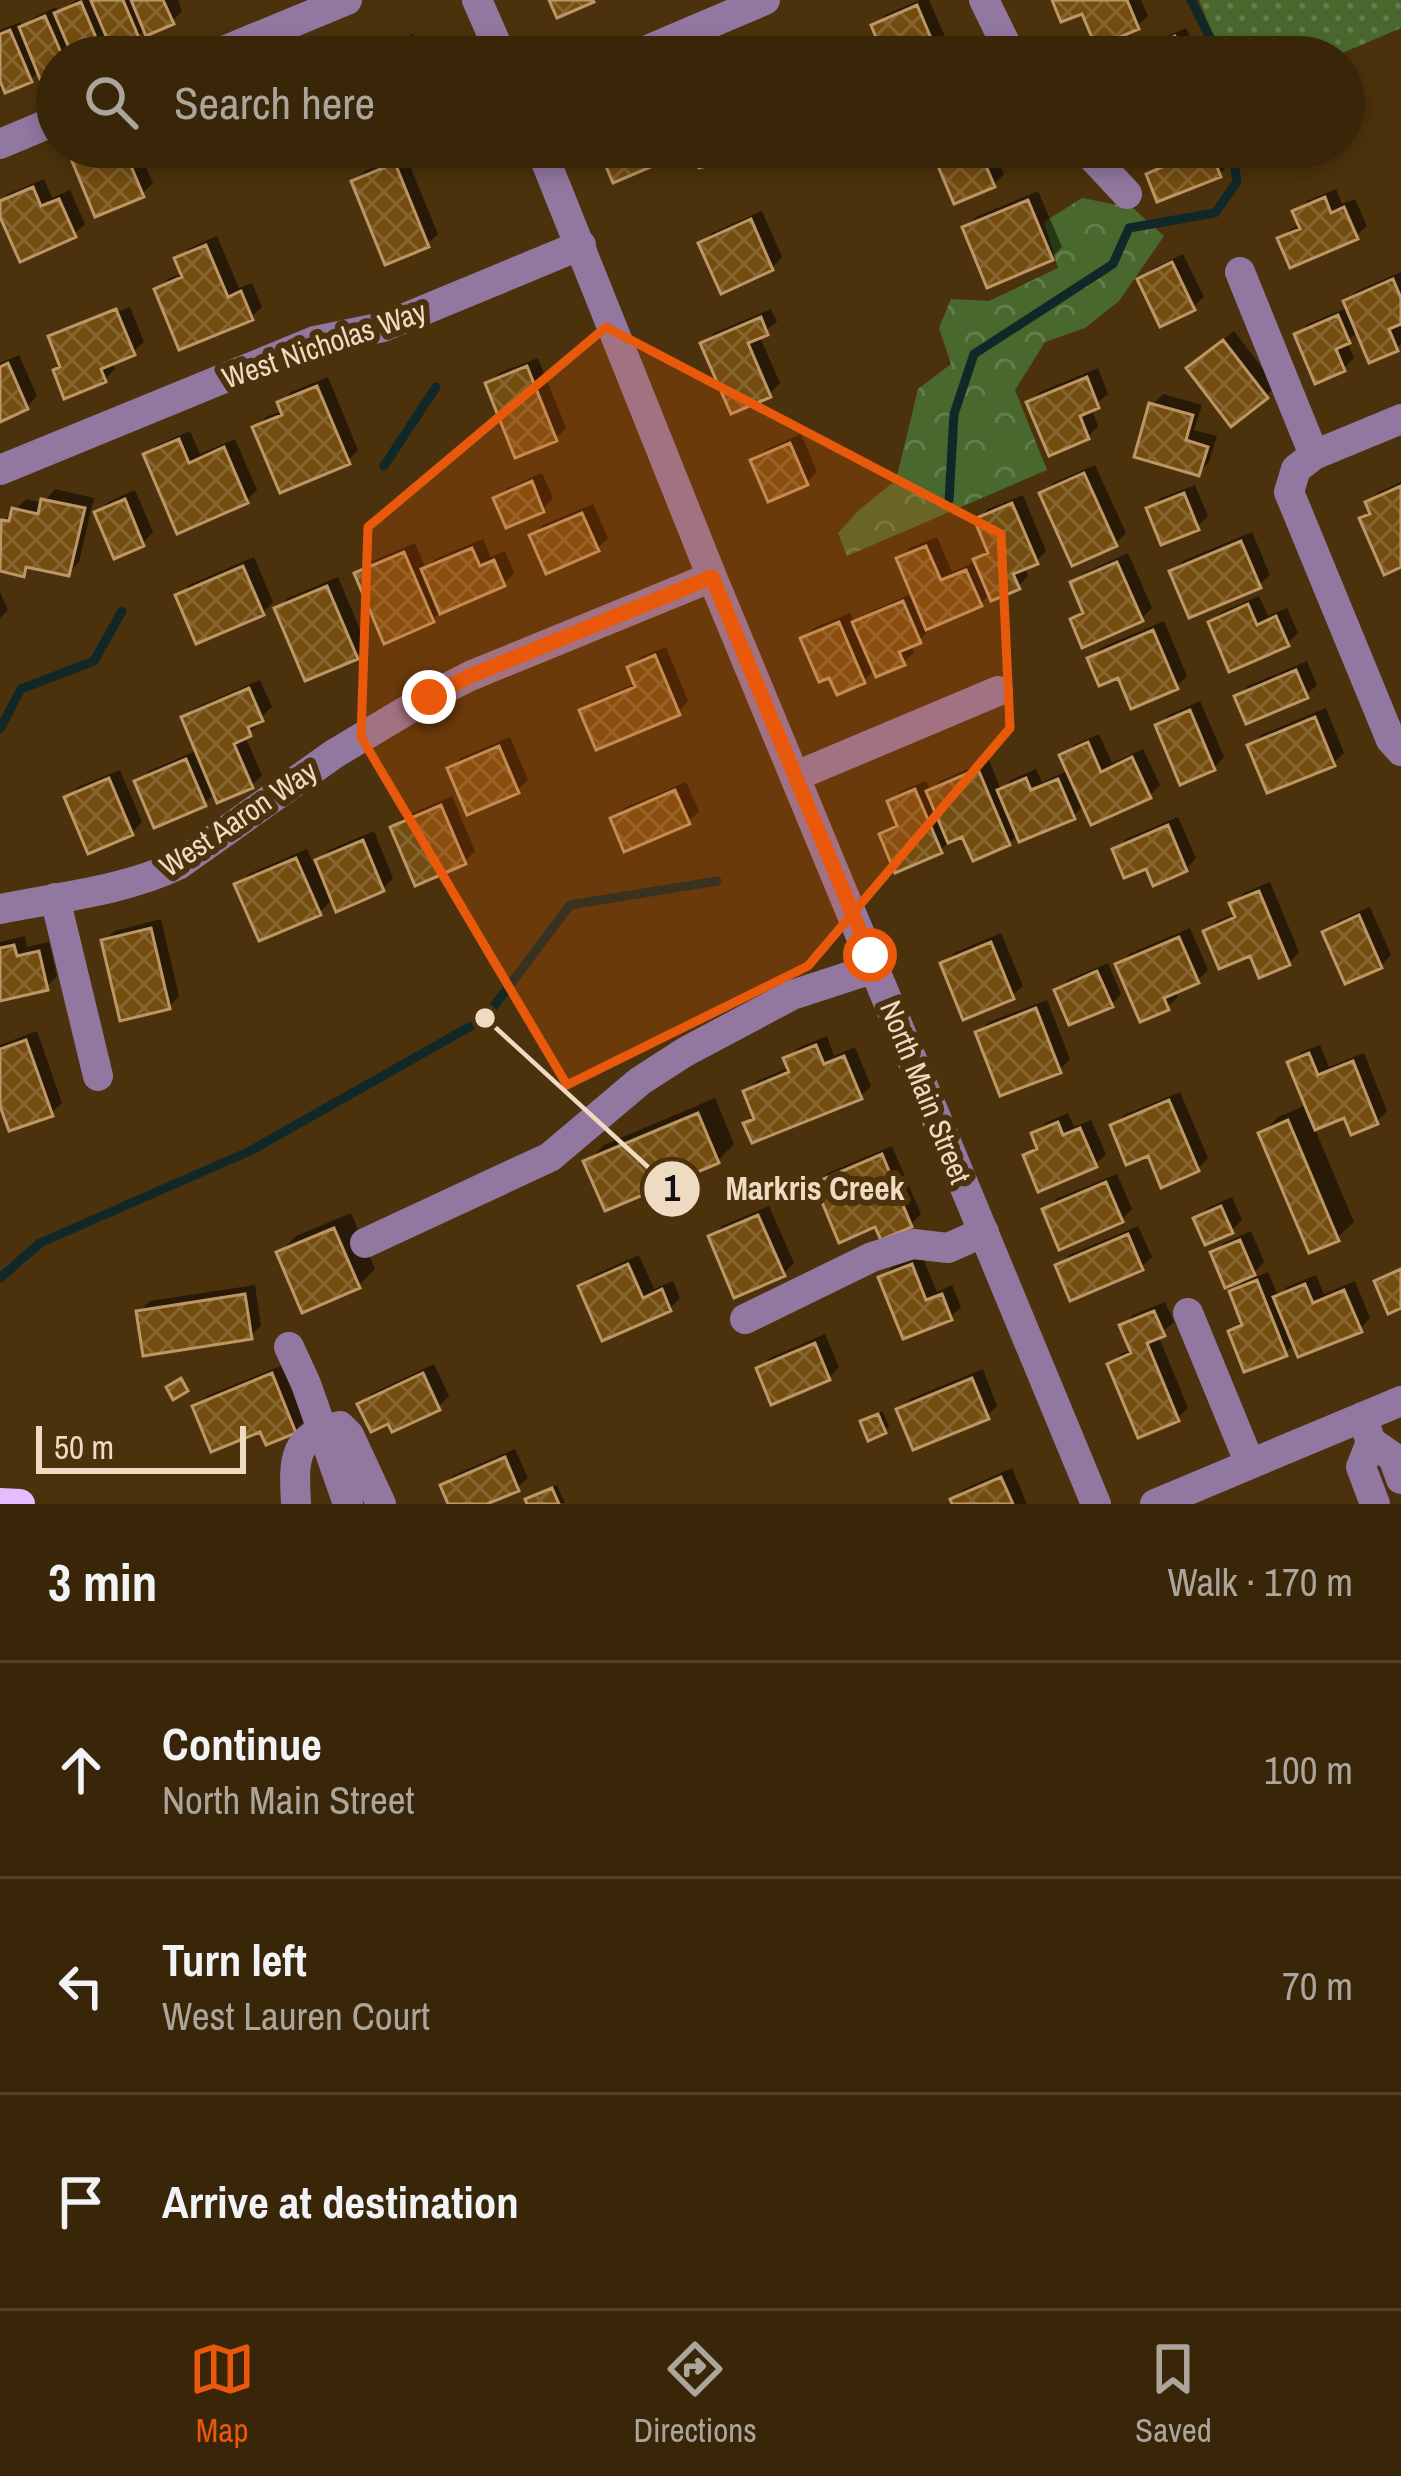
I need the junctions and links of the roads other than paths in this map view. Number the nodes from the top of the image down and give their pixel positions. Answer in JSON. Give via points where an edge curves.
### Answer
{"nodes":[{"id":1,"x":347,"y":0,"type":"edge"},
{"id":2,"x":477,"y":0,"type":"edge"},
{"id":3,"x":766,"y":0,"type":"edge"},
{"id":4,"x":984,"y":0,"type":"edge"},
{"id":5,"x":260,"y":36,"type":"edge"},
{"id":6,"x":493,"y":36,"type":"edge"},
{"id":7,"x":681,"y":36,"type":"edge"},
{"id":8,"x":1002,"y":36,"type":"edge"},
{"id":9,"x":36,"y":129,"type":"edge"},
{"id":10,"x":0,"y":144,"type":"edge"},
{"id":11,"x":549,"y":168,"type":"edge"},
{"id":12,"x":1103,"y":168,"type":"edge"},
{"id":13,"x":1127,"y":194,"type":"dead end"},
{"id":14,"x":581,"y":244,"type":"junction"},
{"id":15,"x":1240,"y":272,"type":"dead end"},
{"id":16,"x":1401,"y":418,"type":"edge"},
{"id":17,"x":1314,"y":455,"type":"junction"},
{"id":18,"x":0,"y":470,"type":"edge"},
{"id":19,"x":712,"y":577,"type":"junction"},
{"id":20,"x":998,"y":691,"type":"dead end"},
{"id":21,"x":1401,"y":751,"type":"edge"},
{"id":22,"x":796,"y":776,"type":"junction"},
{"id":23,"x":55,"y":898,"type":"junction"},
{"id":24,"x":0,"y":909,"type":"edge"},
{"id":25,"x":875,"y":968,"type":"junction"},
{"id":26,"x":98,"y":1076,"type":"dead end"},
{"id":27,"x":984,"y":1232,"type":"junction"},
{"id":28,"x":365,"y":1243,"type":"dead end"},
{"id":29,"x":1188,"y":1313,"type":"dead end"},
{"id":30,"x":745,"y":1318,"type":"dead end"},
{"id":31,"x":289,"y":1347,"type":"dead end"},
{"id":32,"x":1401,"y":1401,"type":"edge"},
{"id":33,"x":1367,"y":1430,"type":"junction"},
{"id":34,"x":321,"y":1432,"type":"junction"},
{"id":35,"x":1250,"y":1464,"type":"junction"},
{"id":36,"x":1401,"y":1479,"type":"edge"},
{"id":37,"x":0,"y":1503,"type":"edge"},
{"id":38,"x":20,"y":1504,"type":"edge"},
{"id":39,"x":296,"y":1504,"type":"edge"},
{"id":40,"x":349,"y":1504,"type":"edge"},
{"id":41,"x":381,"y":1504,"type":"edge"},
{"id":42,"x":1096,"y":1504,"type":"edge"},
{"id":43,"x":1155,"y":1504,"type":"edge"},
{"id":44,"x":1375,"y":1504,"type":"edge"}],
"edges":[{"from":1,"to":5,"type":"street"},
{"from":2,"to":6,"type":"street"},
{"from":3,"to":7,"type":"street"},
{"from":4,"to":8,"type":"street"},
{"from":9,"to":10,"type":"street"},
{"from":11,"to":14,"type":"street","name":"North Main Street"},
{"from":12,"to":13,"type":"street"},
{"from":14,"to":18,"type":"street","name":"West Nicholas Way","via":[[383,327],[315,341]]},
{"from":14,"to":19,"type":"street","name":"North Main Street"},
{"from":15,"to":17,"type":"street"},
{"from":16,"to":17,"type":"street"},
{"from":17,"to":21,"type":"street","via":[[1296,469],[1289,492]]},
{"from":19,"to":22,"type":"street","name":"North Main Street"},
{"from":19,"to":23,"type":"street","name":"West Aaron Way","via":[[429,697],[178,865]]},
{"from":20,"to":22,"type":"street"},
{"from":22,"to":25,"type":"street","name":"North Main Street"},
{"from":23,"to":24,"type":"street","name":"West Aaron Way"},
{"from":23,"to":26,"type":"street"},
{"from":25,"to":27,"type":"street","name":"North Main Street"},
{"from":25,"to":28,"type":"street","via":[[792,995],[702,1043],[640,1081],[550,1157]]},
{"from":27,"to":30,"type":"street","via":[[949,1248],[913,1244],[872,1257]]},
{"from":27,"to":42,"type":"street","name":"North Main Street"},
{"from":29,"to":35,"type":"street"},
{"from":31,"to":34,"type":"street"},
{"from":32,"to":33,"type":"street"},
{"from":33,"to":35,"type":"street"},
{"from":33,"to":36,"type":"street","via":[[1393,1456]]},
{"from":33,"to":44,"type":"street","via":[[1361,1467]]},
{"from":34,"to":39,"type":"street","via":[[298,1450]]},
{"from":34,"to":40,"type":"street"},
{"from":34,"to":41,"type":"street","via":[[345,1429]]},
{"from":35,"to":43,"type":"street"},
{"from":37,"to":38,"type":"main road"}]}
